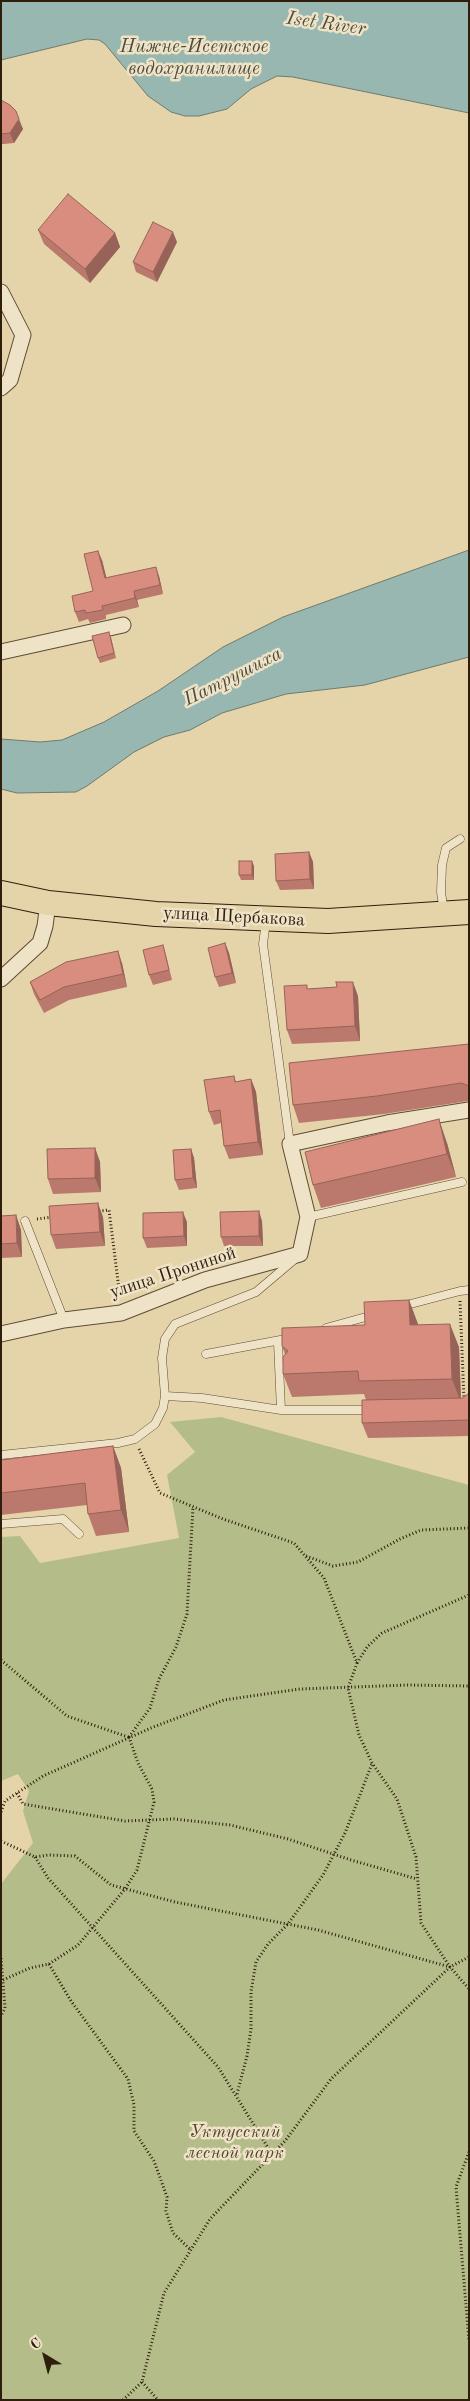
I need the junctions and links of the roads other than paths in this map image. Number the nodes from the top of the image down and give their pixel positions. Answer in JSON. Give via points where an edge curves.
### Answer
{"nodes":[{"id":1,"x":1,"y":292,"type":"edge"},
{"id":2,"x":1,"y":388,"type":"edge"},
{"id":3,"x":123,"y":625,"type":"dead end"},
{"id":4,"x":1,"y":652,"type":"edge"},
{"id":5,"x":460,"y":839,"type":"dead end"},
{"id":6,"x":1,"y":893,"type":"edge"},
{"id":7,"x":48,"y":903,"type":"junction"},
{"id":8,"x":469,"y":912,"type":"edge"},
{"id":9,"x":444,"y":913,"type":"junction"},
{"id":10,"x":266,"y":919,"type":"junction"},
{"id":11,"x":1,"y":979,"type":"edge"},
{"id":12,"x":469,"y":1110,"type":"edge"},
{"id":13,"x":290,"y":1144,"type":"junction"},
{"id":14,"x":462,"y":1182,"type":"dead end"},
{"id":15,"x":308,"y":1217,"type":"junction"},
{"id":16,"x":25,"y":1221,"type":"road end"},
{"id":17,"x":300,"y":1254,"type":"junction"},
{"id":18,"x":469,"y":1290,"type":"edge"},
{"id":19,"x":397,"y":1308,"type":"edge"},
{"id":20,"x":379,"y":1313,"type":"edge"},
{"id":21,"x":64,"y":1320,"type":"junction"},
{"id":22,"x":315,"y":1332,"type":"edge"},
{"id":23,"x":1,"y":1334,"type":"edge"},
{"id":24,"x":297,"y":1337,"type":"edge"},
{"id":25,"x":278,"y":1342,"type":"junction"},
{"id":26,"x":206,"y":1354,"type":"dead end"},
{"id":27,"x":291,"y":1375,"type":"edge"},
{"id":28,"x":280,"y":1376,"type":"junction"},
{"id":29,"x":165,"y":1396,"type":"junction"},
{"id":30,"x":281,"y":1410,"type":"junction"},
{"id":31,"x":379,"y":1410,"type":"edge"},
{"id":32,"x":1,"y":1455,"type":"edge"},
{"id":33,"x":1,"y":1524,"type":"edge"},
{"id":34,"x":79,"y":1534,"type":"dead end"}],
"edges":[{"from":1,"to":2,"type":"street","via":[[23,335],[10,380]]},
{"from":3,"to":4,"type":"street"},
{"from":5,"to":9,"type":"lane","via":[[446,848],[442,865]]},
{"from":6,"to":7,"type":"main road","name":"улица Щербакова"},
{"from":7,"to":10,"type":"main road","name":"улица Щербакова","via":[[156,914]]},
{"from":7,"to":11,"type":"street","via":[[40,943]]},
{"from":8,"to":9,"type":"main road","name":"улица Щербакова"},
{"from":9,"to":10,"type":"main road","name":"улица Щербакова","via":[[328,921]]},
{"from":10,"to":13,"type":"lane","via":[[264,944]]},
{"from":12,"to":13,"type":"street","via":[[387,1123]]},
{"from":13,"to":15,"type":"street"},
{"from":14,"to":15,"type":"lane"},
{"from":15,"to":17,"type":"street"},
{"from":16,"to":21,"type":"lane"},
{"from":17,"to":21,"type":"street","name":"улица Прониной","via":[[205,1280],[121,1313]]},
{"from":17,"to":29,"type":"lane","via":[[256,1292],[176,1324],[165,1339],[162,1358]]},
{"from":18,"to":19,"type":"lane"},
{"from":20,"to":22,"type":"lane"},
{"from":21,"to":23,"type":"street","name":"улица Прониной"},
{"from":24,"to":25,"type":"lane"},
{"from":25,"to":26,"type":"lane"},
{"from":25,"to":28,"type":"lane"},
{"from":27,"to":28,"type":"lane"},
{"from":28,"to":30,"type":"lane"},
{"from":29,"to":30,"type":"lane"},
{"from":29,"to":32,"type":"lane","via":[[155,1424],[135,1439]]},
{"from":30,"to":31,"type":"lane"},
{"from":33,"to":34,"type":"lane","via":[[63,1518]]}]}
